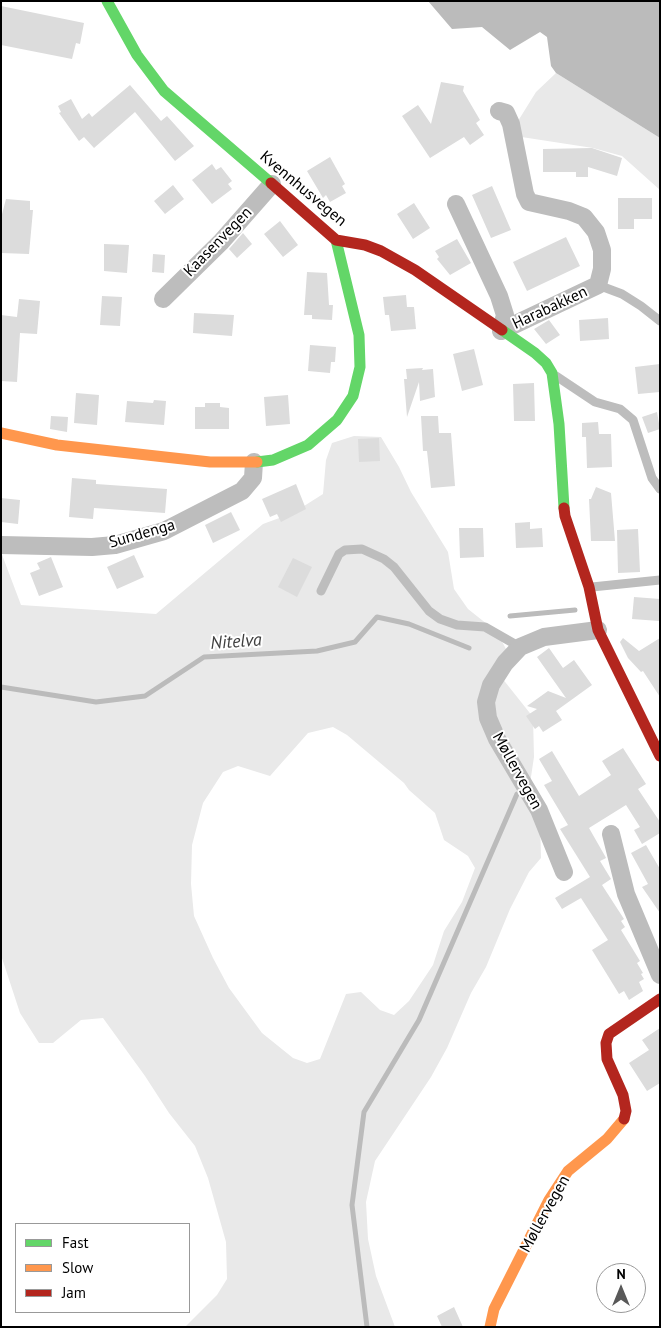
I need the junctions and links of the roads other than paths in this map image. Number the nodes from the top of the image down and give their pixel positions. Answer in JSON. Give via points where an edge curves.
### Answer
{"nodes":[{"id":1,"x":107,"y":1,"type":"edge"},
{"id":2,"x":499,"y":111,"type":"dead end"},
{"id":3,"x":272,"y":184,"type":"junction"},
{"id":4,"x":456,"y":204,"type":"dead end"},
{"id":5,"x":336,"y":240,"type":"junction"},
{"id":6,"x":598,"y":285,"type":"junction"},
{"id":7,"x":162,"y":299,"type":"dead end"},
{"id":8,"x":660,"y":321,"type":"edge"},
{"id":9,"x":501,"y":331,"type":"junction"},
{"id":10,"x":552,"y":374,"type":"junction"},
{"id":11,"x":1,"y":433,"type":"edge"},
{"id":12,"x":254,"y":462,"type":"junction"},
{"id":13,"x":660,"y":489,"type":"edge"},
{"id":14,"x":1,"y":545,"type":"edge"},
{"id":15,"x":660,"y":580,"type":"edge"},
{"id":16,"x":589,"y":588,"type":"junction"},
{"id":17,"x":321,"y":591,"type":"dead end"},
{"id":18,"x":598,"y":630,"type":"junction"},
{"id":19,"x":520,"y":647,"type":"junction"},
{"id":20,"x":660,"y":756,"type":"edge"},
{"id":21,"x":611,"y":834,"type":"dead end"},
{"id":22,"x":564,"y":872,"type":"dead end"},
{"id":23,"x":660,"y":976,"type":"edge"},
{"id":24,"x":660,"y":1000,"type":"edge"},
{"id":25,"x":490,"y":1327,"type":"edge"}],
"edges":[{"from":1,"to":3,"type":"street","name":"Kvennhusvegen","via":[[137,55],[164,91]]},
{"from":2,"to":6,"type":"street","name":"Harabakken","via":[[506,113],[511,124],[529,202],[577,213],[596,232],[602,250]]},
{"from":3,"to":5,"type":"street","name":"Kvennhusvegen"},
{"from":3,"to":7,"type":"street","name":"Kaasenvegen","via":[[221,242]]},
{"from":4,"to":9,"type":"street","name":"Harabakken","via":[[499,296],[505,315]]},
{"from":5,"to":9,"type":"street","name":"Kvennhusvegen","via":[[381,251],[415,270]]},
{"from":5,"to":12,"type":"street","via":[[360,339],[360,368],[353,396],[337,420],[308,445],[273,460]]},
{"from":6,"to":8,"type":"lane","via":[[622,294]]},
{"from":6,"to":9,"type":"street","name":"Harabakken"},
{"from":9,"to":10,"type":"street","name":"Kvennhusvegen","via":[[535,353]]},
{"from":10,"to":13,"type":"lane","via":[[594,402],[620,409],[633,420],[652,478]]},
{"from":10,"to":16,"type":"street","via":[[559,424],[562,501]]},
{"from":11,"to":12,"type":"street","via":[[57,444],[202,461]]},
{"from":12,"to":14,"type":"street","name":"Sundenga","via":[[253,478],[242,490],[164,531],[115,545],[92,547]]},
{"from":15,"to":16,"type":"lane"},
{"from":16,"to":18,"type":"street"},
{"from":17,"to":19,"type":"lane","via":[[339,554],[344,550],[362,549],[394,567],[429,611],[440,619],[457,625],[484,627]]},
{"from":18,"to":19,"type":"street","name":"Møllervegen","via":[[544,637]]},
{"from":18,"to":20,"type":"street"},
{"from":19,"to":22,"type":"street","name":"Møllervegen","via":[[491,685],[486,702],[488,718],[497,740],[539,810]]},
{"from":21,"to":23,"type":"street","via":[[626,894]]},
{"from":24,"to":25,"type":"street","name":"Møllervegen","via":[[609,1034],[607,1059],[623,1095],[626,1111],[623,1122],[607,1140],[568,1171],[494,1309]]}]}
